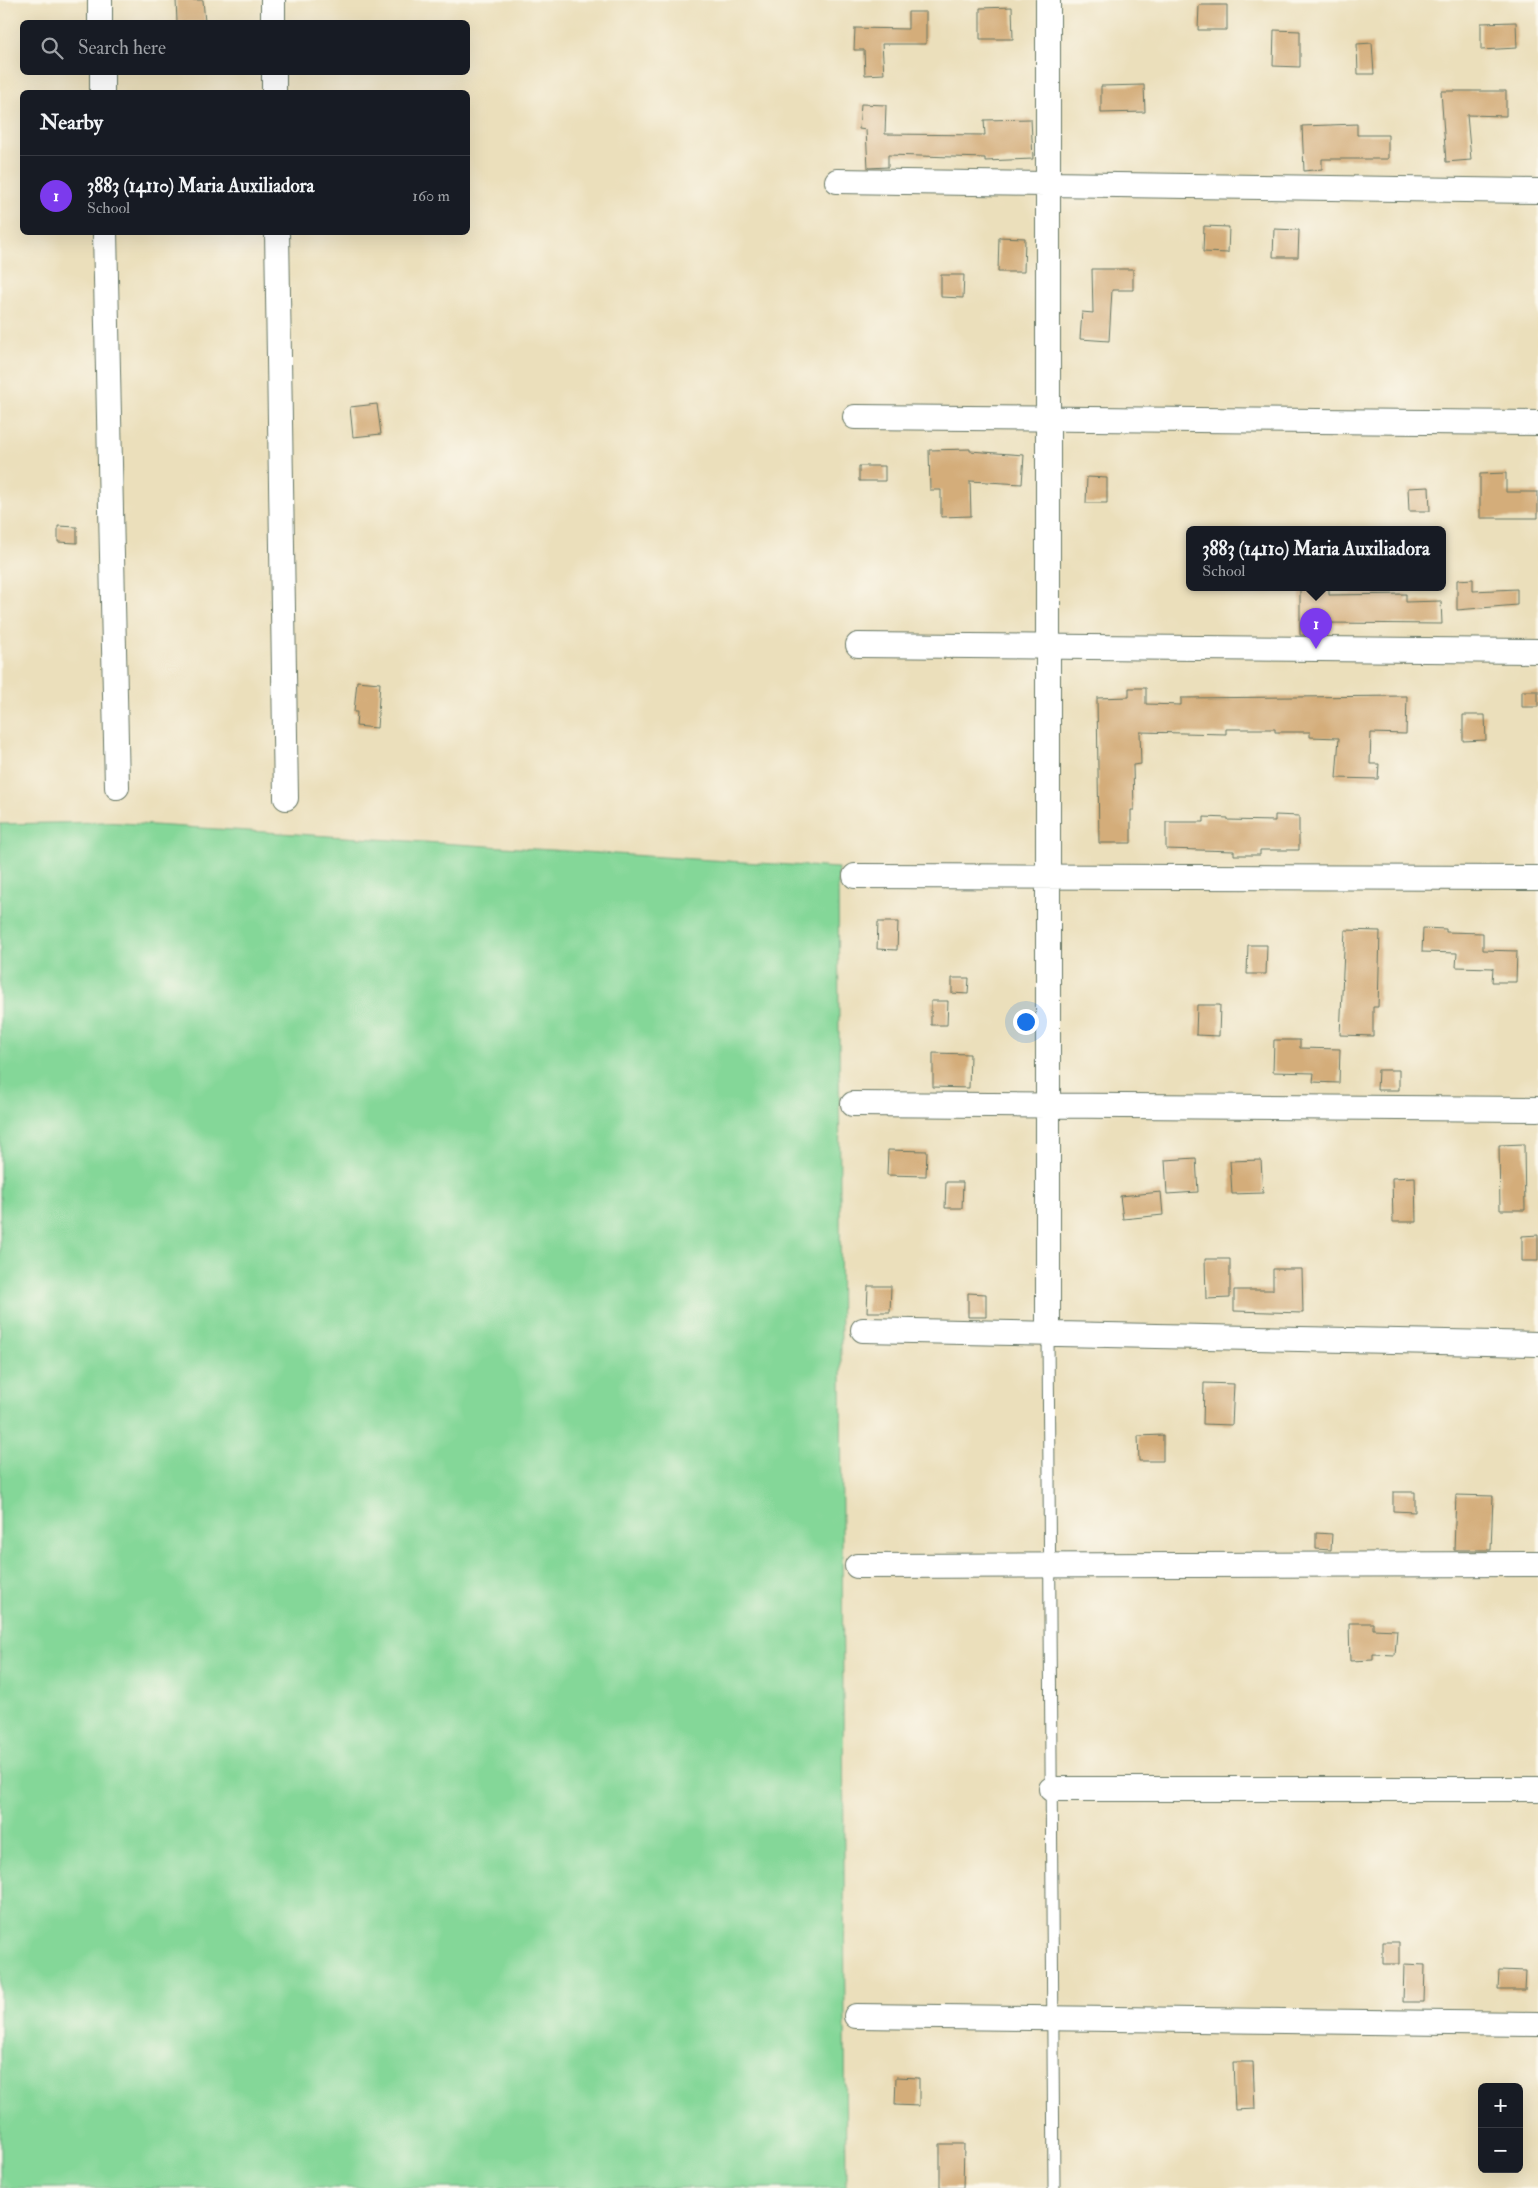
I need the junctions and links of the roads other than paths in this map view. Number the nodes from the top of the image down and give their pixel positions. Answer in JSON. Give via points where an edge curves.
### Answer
{"nodes":[{"id":1,"x":100,"y":0,"type":"edge"},
{"id":2,"x":273,"y":0,"type":"edge"},
{"id":3,"x":1048,"y":0,"type":"edge"},
{"id":4,"x":100,"y":20,"type":"edge"},
{"id":5,"x":273,"y":20,"type":"edge"},
{"id":6,"x":102,"y":75,"type":"edge"},
{"id":7,"x":274,"y":75,"type":"edge"},
{"id":8,"x":102,"y":90,"type":"edge"},
{"id":9,"x":274,"y":90,"type":"edge"},
{"id":10,"x":837,"y":182,"type":"dead end"},
{"id":11,"x":1048,"y":184,"type":"junction"},
{"id":12,"x":1538,"y":191,"type":"edge"},
{"id":13,"x":105,"y":235,"type":"edge"},
{"id":14,"x":277,"y":235,"type":"edge"},
{"id":15,"x":855,"y":417,"type":"dead end"},
{"id":16,"x":1048,"y":419,"type":"junction"},
{"id":17,"x":1538,"y":423,"type":"edge"},
{"id":18,"x":858,"y":645,"type":"dead end"},
{"id":19,"x":1048,"y":647,"type":"junction"},
{"id":20,"x":1538,"y":651,"type":"edge"},
{"id":21,"x":117,"y":787,"type":"dead end"},
{"id":22,"x":286,"y":798,"type":"dead end"},
{"id":23,"x":855,"y":876,"type":"dead end"},
{"id":24,"x":1048,"y":876,"type":"junction"},
{"id":25,"x":1538,"y":878,"type":"edge"},
{"id":26,"x":853,"y":1104,"type":"dead end"},
{"id":27,"x":1048,"y":1106,"type":"junction"},
{"id":28,"x":1538,"y":1110,"type":"edge"},
{"id":29,"x":863,"y":1330,"type":"dead end"},
{"id":30,"x":1048,"y":1334,"type":"junction"},
{"id":31,"x":1538,"y":1344,"type":"edge"},
{"id":32,"x":1538,"y":1564,"type":"edge"},
{"id":33,"x":1050,"y":1565,"type":"junction"},
{"id":34,"x":857,"y":1566,"type":"dead end"},
{"id":35,"x":1051,"y":1789,"type":"junction"},
{"id":36,"x":1538,"y":1790,"type":"edge"},
{"id":37,"x":856,"y":2016,"type":"dead end"},
{"id":38,"x":1053,"y":2018,"type":"junction"},
{"id":39,"x":1538,"y":2024,"type":"edge"},
{"id":40,"x":1054,"y":2188,"type":"edge"}],
"edges":[{"from":1,"to":4,"type":"street"},
{"from":2,"to":5,"type":"street"},
{"from":3,"to":11,"type":"street"},
{"from":6,"to":8,"type":"street"},
{"from":7,"to":9,"type":"street"},
{"from":10,"to":11,"type":"street"},
{"from":11,"to":12,"type":"street"},
{"from":11,"to":16,"type":"street"},
{"from":13,"to":21,"type":"street"},
{"from":14,"to":22,"type":"street"},
{"from":15,"to":16,"type":"street"},
{"from":16,"to":17,"type":"street"},
{"from":16,"to":19,"type":"street"},
{"from":18,"to":19,"type":"street"},
{"from":19,"to":20,"type":"street"},
{"from":19,"to":24,"type":"street"},
{"from":23,"to":24,"type":"street"},
{"from":24,"to":25,"type":"street"},
{"from":24,"to":27,"type":"street"},
{"from":26,"to":27,"type":"street"},
{"from":27,"to":28,"type":"street"},
{"from":27,"to":30,"type":"street"},
{"from":29,"to":30,"type":"street"},
{"from":30,"to":31,"type":"street"},
{"from":30,"to":33,"type":"lane"},
{"from":32,"to":33,"type":"street"},
{"from":33,"to":34,"type":"street"},
{"from":33,"to":35,"type":"lane"},
{"from":35,"to":36,"type":"street"},
{"from":35,"to":38,"type":"lane"},
{"from":37,"to":38,"type":"street"},
{"from":38,"to":39,"type":"street"},
{"from":38,"to":40,"type":"lane"}]}
